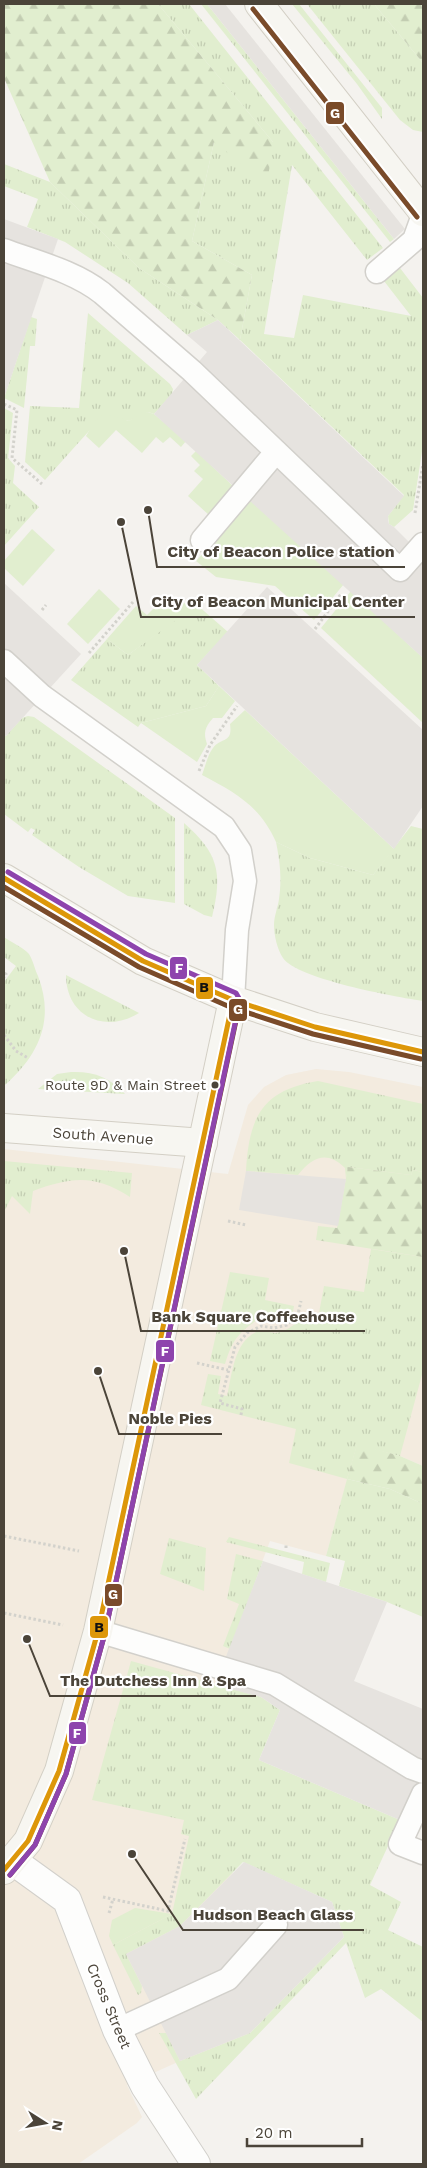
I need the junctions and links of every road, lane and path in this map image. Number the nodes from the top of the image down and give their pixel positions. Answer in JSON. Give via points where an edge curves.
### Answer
{"nodes":[{"id":1,"x":259,"y":4,"type":"edge"},
{"id":2,"x":423,"y":214,"type":"edge"},
{"id":3,"x":4,"y":250,"type":"edge"},
{"id":4,"x":377,"y":272,"type":"dead end"},
{"id":5,"x":4,"y":404,"type":"edge"},
{"id":6,"x":276,"y":452,"type":"junction"},
{"id":7,"x":423,"y":464,"type":"edge"},
{"id":8,"x":42,"y":484,"type":"dead end"},
{"id":9,"x":415,"y":513,"type":"dead end"},
{"id":10,"x":202,"y":540,"type":"dead end"},
{"id":11,"x":423,"y":544,"type":"edge"},
{"id":12,"x":341,"y":594,"type":"dead end"},
{"id":13,"x":133,"y":602,"type":"dead end"},
{"id":14,"x":46,"y":605,"type":"dead end"},
{"id":15,"x":42,"y":610,"type":"dead end"},
{"id":16,"x":314,"y":629,"type":"dead end"},
{"id":17,"x":88,"y":653,"type":"dead end"},
{"id":18,"x":4,"y":662,"type":"edge"},
{"id":19,"x":237,"y":706,"type":"dead end"},
{"id":20,"x":202,"y":763,"type":"dead end"},
{"id":21,"x":4,"y":878,"type":"edge"},
{"id":22,"x":4,"y":973,"type":"edge"},
{"id":23,"x":4,"y":977,"type":"edge"},
{"id":24,"x":233,"y":1000,"type":"junction"},
{"id":25,"x":4,"y":1035,"type":"edge"},
{"id":26,"x":423,"y":1052,"type":"edge"},
{"id":27,"x":28,"y":1058,"type":"dead end"},
{"id":28,"x":4,"y":1128,"type":"edge"},
{"id":29,"x":203,"y":1143,"type":"junction"},
{"id":30,"x":228,"y":1221,"type":"dead end"},
{"id":31,"x":246,"y":1225,"type":"dead end"},
{"id":32,"x":301,"y":1301,"type":"dead end"},
{"id":33,"x":197,"y":1363,"type":"dead end"},
{"id":34,"x":228,"y":1370,"type":"junction"},
{"id":35,"x":241,"y":1415,"type":"dead end"},
{"id":36,"x":4,"y":1536,"type":"edge"},
{"id":37,"x":79,"y":1551,"type":"dead end"},
{"id":38,"x":4,"y":1613,"type":"edge"},
{"id":39,"x":63,"y":1625,"type":"dead end"},
{"id":40,"x":98,"y":1631,"type":"junction"},
{"id":41,"x":423,"y":1772,"type":"edge"},
{"id":42,"x":423,"y":1794,"type":"edge"},
{"id":43,"x":185,"y":1839,"type":"dead end"},
{"id":44,"x":423,"y":1853,"type":"edge"},
{"id":45,"x":8,"y":1866,"type":"edge"},
{"id":46,"x":96,"y":1896,"type":"dead end"},
{"id":47,"x":276,"y":1925,"type":"dead end"},
{"id":48,"x":116,"y":2030,"type":"junction"},
{"id":49,"x":196,"y":2164,"type":"edge"}],
"edges":[{"from":1,"to":2,"type":"main road"},
{"from":2,"to":4,"type":"lane","via":[[414,240]]},
{"from":3,"to":6,"type":"lane","via":[[90,284],[192,371]]},
{"from":5,"to":8,"type":"path","via":[[17,410],[12,458]]},
{"from":6,"to":10,"type":"lane"},
{"from":6,"to":11,"type":"lane","via":[[400,570]]},
{"from":7,"to":9,"type":"path"},
{"from":12,"to":16,"type":"path"},
{"from":13,"to":17,"type":"path"},
{"from":14,"to":15,"type":"path"},
{"from":18,"to":24,"type":"lane","via":[[42,696],[224,827],[240,851],[245,881],[237,930]]},
{"from":19,"to":20,"type":"path","via":[[210,745]]},
{"from":21,"to":24,"type":"main road","via":[[143,961]]},
{"from":22,"to":23,"type":"path"},
{"from":24,"to":26,"type":"main road","via":[[315,1026]]},
{"from":24,"to":29,"type":"main road"},
{"from":25,"to":27,"type":"path","via":[[16,1051]]},
{"from":28,"to":29,"type":"main road","name":"South Avenue"},
{"from":29,"to":40,"type":"main road"},
{"from":30,"to":31,"type":"path"},
{"from":32,"to":34,"type":"path","via":[[298,1314],[287,1325],[261,1326],[248,1333],[235,1347]]},
{"from":33,"to":34,"type":"path"},
{"from":34,"to":35,"type":"path","via":[[220,1403],[242,1409]]},
{"from":36,"to":37,"type":"path"},
{"from":38,"to":39,"type":"path"},
{"from":40,"to":41,"type":"lane","via":[[275,1684]]},
{"from":40,"to":45,"type":"main road","via":[[59,1771],[28,1841]]},
{"from":42,"to":44,"type":"lane","via":[[400,1844]]},
{"from":43,"to":46,"type":"path","via":[[168,1911]]},
{"from":45,"to":48,"type":"street","name":"Cross Street","via":[[67,1900]]},
{"from":47,"to":48,"type":"lane","via":[[228,1979]]},
{"from":48,"to":49,"type":"street","name":"Cross Street","via":[[145,2086]]}]}
